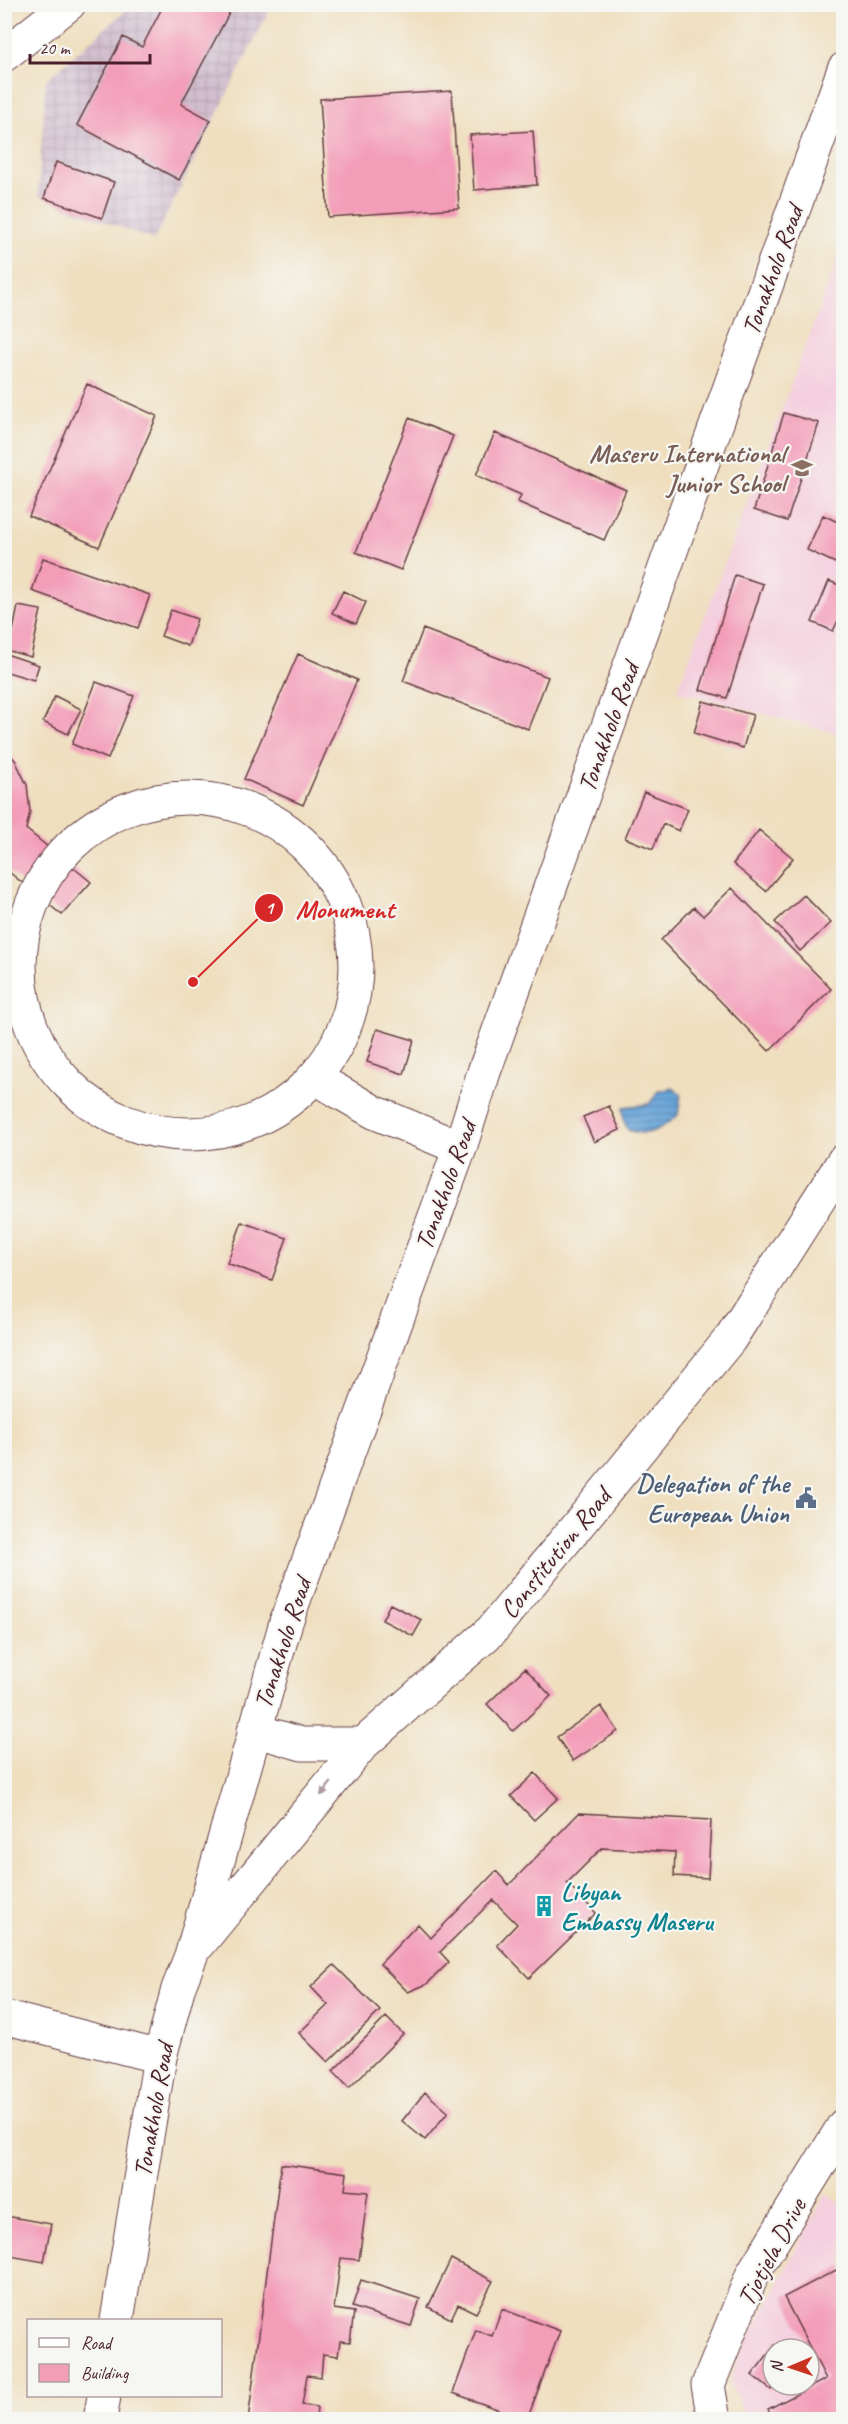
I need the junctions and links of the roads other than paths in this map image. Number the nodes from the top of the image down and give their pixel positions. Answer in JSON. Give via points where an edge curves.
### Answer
{"nodes":[{"id":1,"x":69,"y":4,"type":"edge"},
{"id":2,"x":4,"y":55,"type":"edge"},
{"id":3,"x":843,"y":69,"type":"edge"},
{"id":4,"x":315,"y":1078,"type":"junction"},
{"id":5,"x":460,"y":1148,"type":"junction"},
{"id":6,"x":843,"y":1160,"type":"edge"},
{"id":7,"x":254,"y":1731,"type":"junction"},
{"id":8,"x":363,"y":1744,"type":"junction"},
{"id":9,"x":192,"y":1953,"type":"junction"},
{"id":10,"x":4,"y":2017,"type":"edge"},
{"id":11,"x":160,"y":2057,"type":"junction"},
{"id":12,"x":843,"y":2125,"type":"edge"},
{"id":13,"x":117,"y":2319,"type":"edge"},
{"id":14,"x":104,"y":2397,"type":"edge"},
{"id":15,"x":100,"y":2420,"type":"edge"},
{"id":16,"x":714,"y":2420,"type":"edge"}],
"edges":[{"from":1,"to":2,"type":"street"},
{"from":3,"to":5,"type":"street","name":"Tonakholo Road"},
{"from":4,"to":4,"type":"street","via":[[341,1037],[355,990],[355,942],[341,895],[314,854],[277,822],[232,803],[184,796],[137,805],[93,825],[57,859],[34,896],[21,938],[20,982],[29,1024],[49,1063],[78,1096],[115,1119],[157,1133],[200,1136],[242,1127],[282,1107]]},
{"from":4,"to":5,"type":"street","via":[[374,1112]]},
{"from":5,"to":7,"type":"street","name":"Tonakholo Road","via":[[286,1622]]},
{"from":6,"to":8,"type":"street","name":"Constitution Road","via":[[730,1339],[492,1630]]},
{"from":7,"to":8,"type":"street","via":[[302,1744]]},
{"from":7,"to":9,"type":"street","name":"Tonakholo Road"},
{"from":8,"to":9,"type":"street","name":"Constitution Road","one_way":true},
{"from":9,"to":11,"type":"street","name":"Tonakholo Road"},
{"from":10,"to":11,"type":"street"},
{"from":11,"to":13,"type":"street","name":"Tonakholo Road"},
{"from":12,"to":16,"type":"street","name":"Tjotjela Drive","via":[[753,2273],[708,2385]]},
{"from":14,"to":15,"type":"street"}]}
